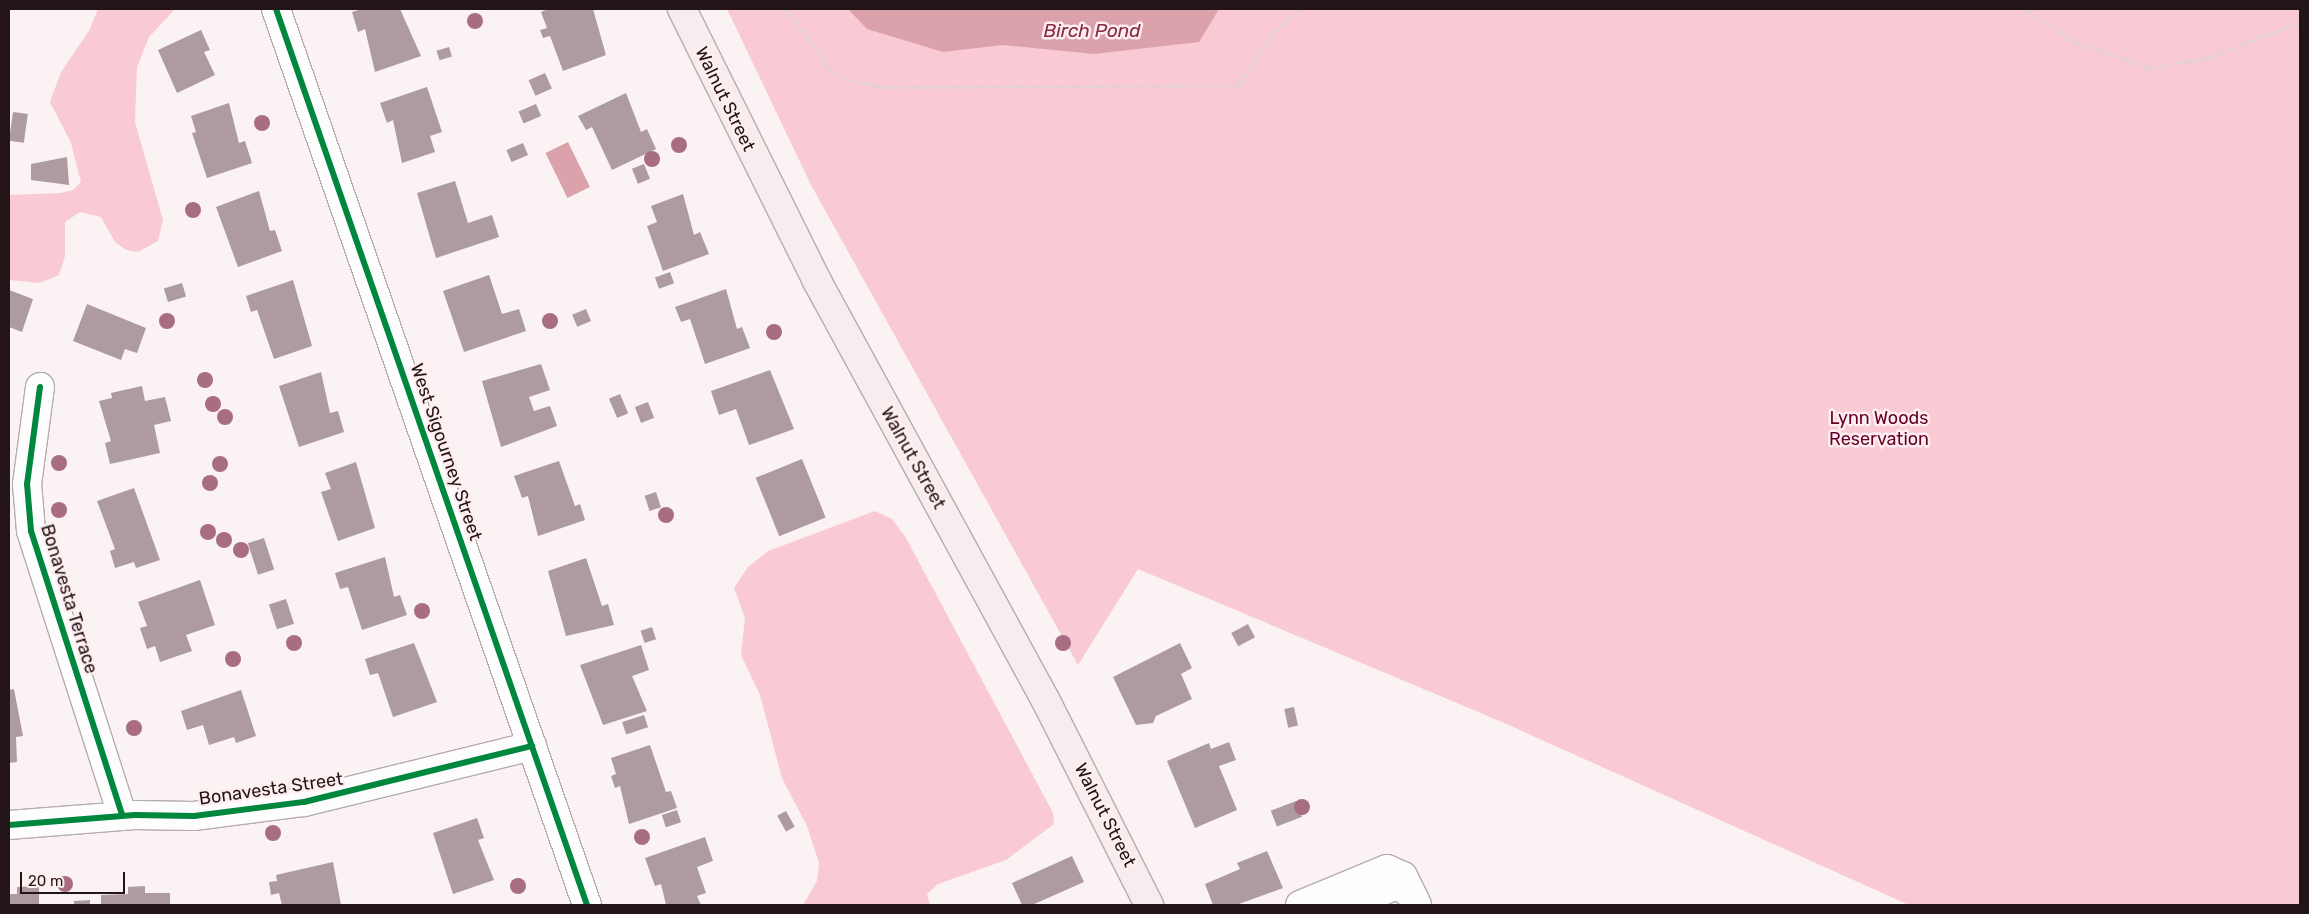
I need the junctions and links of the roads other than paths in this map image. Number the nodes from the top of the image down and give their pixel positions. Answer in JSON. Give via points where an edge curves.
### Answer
{"nodes":[{"id":1,"x":276,"y":9,"type":"edge"},
{"id":2,"x":682,"y":9,"type":"edge"},
{"id":3,"x":40,"y":387,"type":"dead end"},
{"id":4,"x":532,"y":746,"type":"junction"},
{"id":5,"x":122,"y":815,"type":"junction"},
{"id":6,"x":9,"y":825,"type":"edge"},
{"id":7,"x":1415,"y":901,"type":"edge"},
{"id":8,"x":587,"y":905,"type":"edge"},
{"id":9,"x":1149,"y":905,"type":"edge"},
{"id":10,"x":1300,"y":905,"type":"edge"},
{"id":11,"x":1349,"y":905,"type":"edge"}],
"edges":[{"from":1,"to":4,"type":"street","name":"West Sigourney Street"},
{"from":2,"to":9,"type":"main road","name":"Walnut Street","via":[[812,272],[1046,701]]},
{"from":3,"to":5,"type":"street","name":"Bonavesta Terrace","via":[[28,467],[31,530]]},
{"from":4,"to":5,"type":"street","name":"Bonavesta Street","via":[[304,802],[181,817]]},
{"from":4,"to":8,"type":"street","name":"West Sigourney Street"},
{"from":5,"to":6,"type":"street","name":"Bonavesta Street"},
{"from":7,"to":10,"type":"street","via":[[1403,876],[1387,869]]},
{"from":7,"to":11,"type":"street","via":[[1402,887],[1392,886]]}]}
